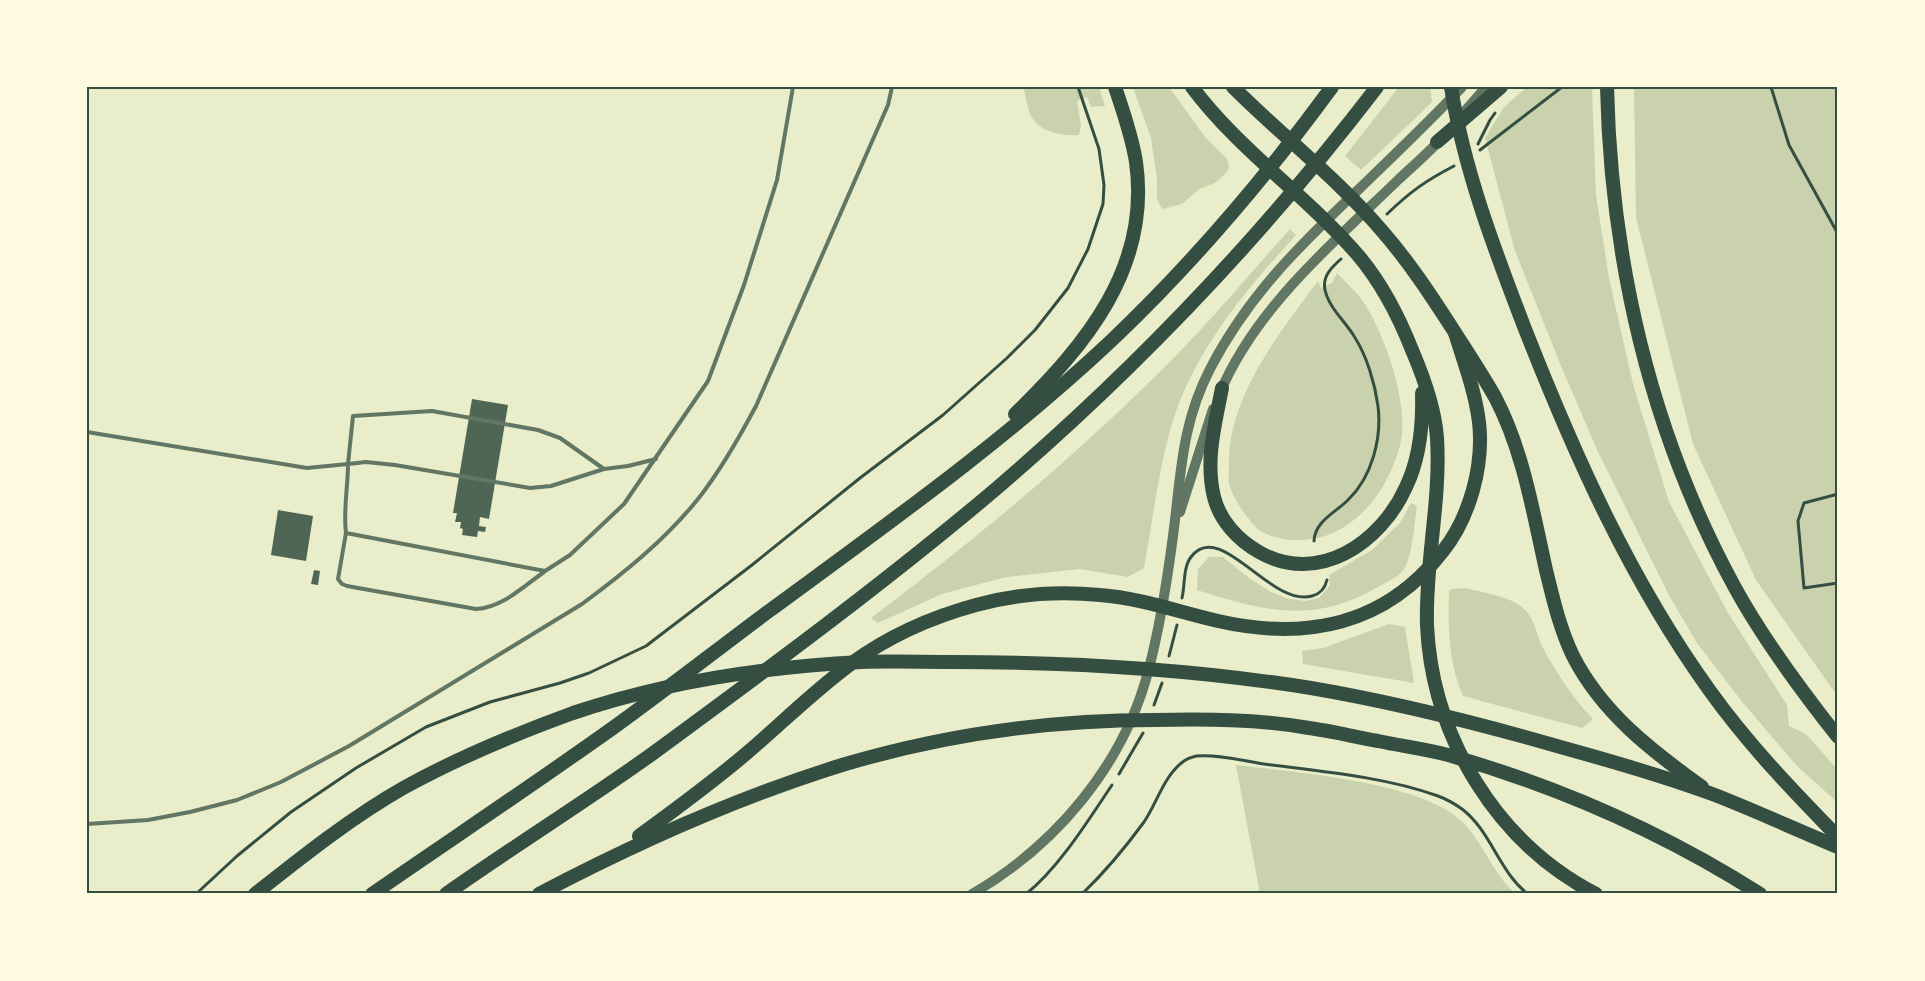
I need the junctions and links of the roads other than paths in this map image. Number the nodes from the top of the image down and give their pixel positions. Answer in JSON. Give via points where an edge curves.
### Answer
{"nodes":[{"id":1,"x":793,"y":87,"type":"edge"},
{"id":2,"x":892,"y":87,"type":"edge"},
{"id":3,"x":1115,"y":87,"type":"edge"},
{"id":4,"x":1192,"y":87,"type":"edge"},
{"id":5,"x":1233,"y":87,"type":"edge"},
{"id":6,"x":1332,"y":87,"type":"edge"},
{"id":7,"x":1377,"y":87,"type":"edge"},
{"id":8,"x":1451,"y":87,"type":"edge"},
{"id":9,"x":1462,"y":87,"type":"edge"},
{"id":10,"x":1486,"y":87,"type":"edge"},
{"id":11,"x":1501,"y":87,"type":"edge"},
{"id":12,"x":1607,"y":87,"type":"edge"},
{"id":13,"x":1437,"y":142,"type":"junction"},
{"id":14,"x":1455,"y":333,"type":"junction"},
{"id":15,"x":1422,"y":376,"type":"junction"},
{"id":16,"x":1222,"y":388,"type":"junction"},
{"id":17,"x":87,"y":432,"type":"edge"},
{"id":18,"x":656,"y":459,"type":"junction"},
{"id":19,"x":967,"y":462,"type":"junction"},
{"id":20,"x":348,"y":464,"type":"junction"},
{"id":21,"x":604,"y":469,"type":"junction"},
{"id":22,"x":346,"y":533,"type":"junction"},
{"id":23,"x":1173,"y":535,"type":"junction"},
{"id":24,"x":545,"y":571,"type":"junction"},
{"id":25,"x":1838,"y":737,"type":"edge"},
{"id":26,"x":1711,"y":794,"type":"junction"},
{"id":27,"x":87,"y":824,"type":"edge"},
{"id":28,"x":1838,"y":837,"type":"edge"},
{"id":29,"x":1838,"y":847,"type":"edge"},
{"id":30,"x":609,"y":857,"type":"junction"},
{"id":31,"x":255,"y":894,"type":"edge"},
{"id":32,"x":372,"y":894,"type":"edge"},
{"id":33,"x":446,"y":894,"type":"edge"},
{"id":34,"x":539,"y":894,"type":"edge"},
{"id":35,"x":972,"y":894,"type":"edge"},
{"id":36,"x":1596,"y":894,"type":"edge"},
{"id":37,"x":1760,"y":894,"type":"edge"}],
"edges":[{"from":1,"to":18,"type":"lane","via":[[777,180],[724,343],[708,381]]},
{"from":2,"to":27,"type":"lane","via":[[888,105],[736,443],[699,498],[647,552],[582,604],[349,746],[281,782],[237,800],[190,812],[148,820]]},
{"from":3,"to":19,"type":"highway","via":[[1138,179],[1135,229],[1123,273],[1111,298],[1074,351]]},
{"from":4,"to":15,"type":"highway","via":[[1222,123],[1359,256],[1388,299]]},
{"from":5,"to":14,"type":"highway","via":[[1384,232]]},
{"from":6,"to":19,"type":"highway","via":[[1258,183],[1147,305],[1081,368]]},
{"from":7,"to":33,"type":"highway","via":[[1239,254],[1130,366],[998,487],[771,666],[648,756]]},
{"from":8,"to":28,"type":"highway","via":[[1461,138],[1486,221],[1550,393],[1623,550],[1676,639],[1739,729]]},
{"from":9,"to":23,"type":"street","via":[[1281,266],[1231,331],[1198,396],[1186,433]]},
{"from":10,"to":13,"type":"street"},
{"from":11,"to":13,"type":"highway"},
{"from":12,"to":25,"type":"highway","via":[[1608,146],[1623,263],[1657,406],[1701,520],[1733,585],[1799,687]]},
{"from":13,"to":16,"type":"street","via":[[1291,286],[1254,334]]},
{"from":14,"to":26,"type":"highway","via":[[1476,363],[1510,433],[1531,499],[1554,602],[1574,656],[1619,719]]},
{"from":14,"to":30,"type":"highway","via":[[1479,422],[1474,483],[1466,510],[1446,547],[1424,574],[1395,598],[1368,613],[1331,625],[1279,630],[1253,628],[1100,594],[1030,596],[954,612],[902,633],[854,662],[706,787]]},
{"from":15,"to":16,"type":"highway","via":[[1422,431],[1400,499],[1374,532],[1348,553],[1305,564],[1274,560],[1244,543],[1218,510],[1210,472]]},
{"from":15,"to":36,"type":"highway","via":[[1435,427],[1437,475],[1427,625],[1437,693],[1450,731],[1478,787],[1533,850]]},
{"from":16,"to":23,"type":"street"},
{"from":17,"to":20,"type":"lane","via":[[307,468]]},
{"from":18,"to":21,"type":"lane"},
{"from":18,"to":24,"type":"lane","via":[[624,504],[570,555]]},
{"from":19,"to":32,"type":"highway","via":[[617,725]]},
{"from":20,"to":21,"type":"lane","via":[[395,465],[530,488],[567,482]]},
{"from":20,"to":21,"type":"lane","via":[[354,416],[432,411],[538,430],[560,438]]},
{"from":20,"to":22,"type":"lane"},
{"from":22,"to":24,"type":"lane"},
{"from":22,"to":24,"type":"lane","via":[[338,579],[347,586],[485,609]]},
{"from":23,"to":35,"type":"street","via":[[1148,673],[1111,760],[1052,834],[1007,872]]},
{"from":26,"to":29,"type":"highway"},
{"from":26,"to":31,"type":"highway","via":[[1495,728],[1312,688],[1169,670],[1042,662],[865,662],[703,680],[642,693],[524,732],[406,787],[350,822]]},
{"from":30,"to":34,"type":"highway"},
{"from":30,"to":37,"type":"highway","via":[[748,797],[889,752],[1027,727],[1114,719],[1195,719],[1306,727],[1445,754],[1520,778],[1602,811],[1712,864]]}]}
